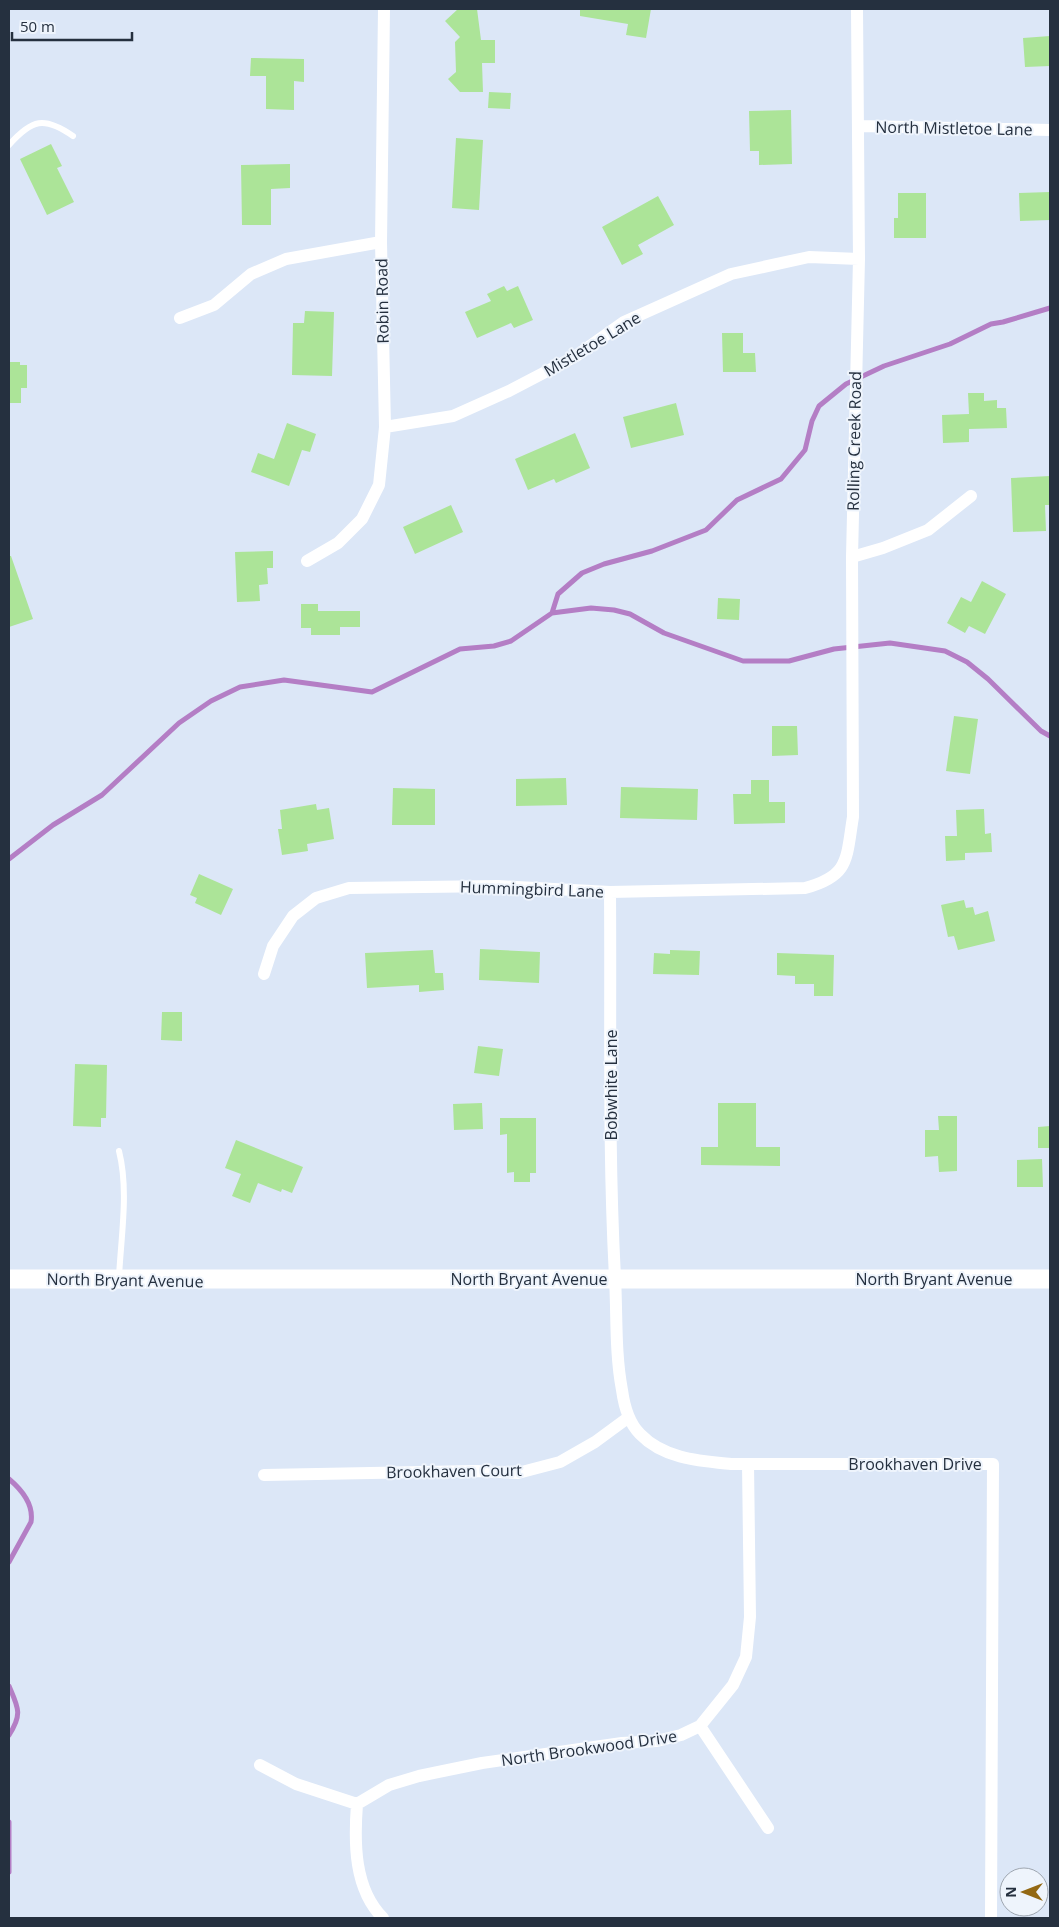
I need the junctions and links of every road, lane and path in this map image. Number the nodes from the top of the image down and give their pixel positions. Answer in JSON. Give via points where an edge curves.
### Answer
{"nodes":[{"id":1,"x":384,"y":9,"type":"edge"},
{"id":2,"x":857,"y":9,"type":"edge"},
{"id":3,"x":858,"y":126,"type":"junction"},
{"id":4,"x":1050,"y":130,"type":"edge"},
{"id":5,"x":73,"y":136,"type":"dead end"},
{"id":6,"x":9,"y":145,"type":"edge"},
{"id":7,"x":381,"y":242,"type":"junction"},
{"id":8,"x":859,"y":259,"type":"junction"},
{"id":9,"x":180,"y":318,"type":"dead end"},
{"id":10,"x":385,"y":427,"type":"junction"},
{"id":11,"x":971,"y":496,"type":"dead end"},
{"id":12,"x":852,"y":558,"type":"junction"},
{"id":13,"x":307,"y":561,"type":"dead end"},
{"id":14,"x":841,"y":871,"type":"joint"},
{"id":15,"x":610,"y":892,"type":"junction"},
{"id":16,"x":264,"y":974,"type":"dead end"},
{"id":17,"x":119,"y":1151,"type":"dead end"},
{"id":18,"x":9,"y":1279,"type":"edge"},
{"id":19,"x":615,"y":1279,"type":"junction"},
{"id":20,"x":1050,"y":1279,"type":"edge"},
{"id":21,"x":118,"y":1281,"type":"junction"},
{"id":22,"x":629,"y":1417,"type":"junction"},
{"id":23,"x":748,"y":1464,"type":"junction"},
{"id":24,"x":264,"y":1475,"type":"dead end"},
{"id":25,"x":700,"y":1726,"type":"junction"},
{"id":26,"x":260,"y":1765,"type":"dead end"},
{"id":27,"x":357,"y":1804,"type":"junction"},
{"id":28,"x":768,"y":1828,"type":"dead end"},
{"id":29,"x":383,"y":1918,"type":"edge"},
{"id":30,"x":991,"y":1918,"type":"edge"}],
"edges":[{"from":1,"to":7,"type":"street","name":"Robin Road"},
{"from":2,"to":3,"type":"street","name":"Rolling Creek Road"},
{"from":3,"to":4,"type":"street","name":"North Mistletoe Lane"},
{"from":3,"to":8,"type":"street","name":"Rolling Creek Road"},
{"from":5,"to":6,"type":"lane","via":[[56,124],[39,123],[30,126]]},
{"from":7,"to":9,"type":"street","via":[[286,259],[251,274],[214,305]]},
{"from":7,"to":10,"type":"street","name":"Robin Road"},
{"from":8,"to":10,"type":"street","name":"Mistletoe Lane","via":[[809,257],[731,274],[624,322],[576,356],[454,416]]},
{"from":8,"to":12,"type":"street","name":"Rolling Creek Road"},
{"from":10,"to":13,"type":"street","name":"Robin Road","via":[[379,485],[362,518],[338,543]]},
{"from":11,"to":12,"type":"street","via":[[928,530]]},
{"from":12,"to":14,"type":"street","name":"Rolling Creek Road","via":[[853,817]]},
{"from":14,"to":15,"type":"street","name":"Hummingbird Lane","via":[[825,883],[805,888]]},
{"from":15,"to":16,"type":"street","name":"Hummingbird Lane","via":[[498,886],[349,888],[316,898],[293,916],[273,946]]},
{"from":15,"to":19,"type":"street","name":"Bobwhite Lane"},
{"from":17,"to":21,"type":"lane","via":[[123,1193]]},
{"from":18,"to":21,"type":"street","name":"North Bryant Avenue"},
{"from":19,"to":20,"type":"street","name":"North Bryant Avenue"},
{"from":19,"to":21,"type":"street","name":"North Bryant Avenue"},
{"from":19,"to":22,"type":"street","name":"Brookhaven Drive","via":[[622,1390]]},
{"from":22,"to":23,"type":"street","name":"Brookhaven Drive","via":[[640,1434],[662,1451],[694,1460]]},
{"from":22,"to":24,"type":"street","name":"Brookhaven Court","via":[[560,1462],[518,1473]]},
{"from":23,"to":25,"type":"street","name":"North Brookwood Drive","via":[[750,1618],[746,1657],[733,1685]]},
{"from":23,"to":30,"type":"street","name":"Brookhaven Drive","via":[[994,1464]]},
{"from":25,"to":27,"type":"street","name":"North Brookwood Drive","via":[[657,1741],[482,1763],[419,1776],[389,1785]]},
{"from":25,"to":28,"type":"street"},
{"from":26,"to":27,"type":"street","via":[[296,1784]]},
{"from":27,"to":29,"type":"street","via":[[357,1865],[374,1908]]}]}
